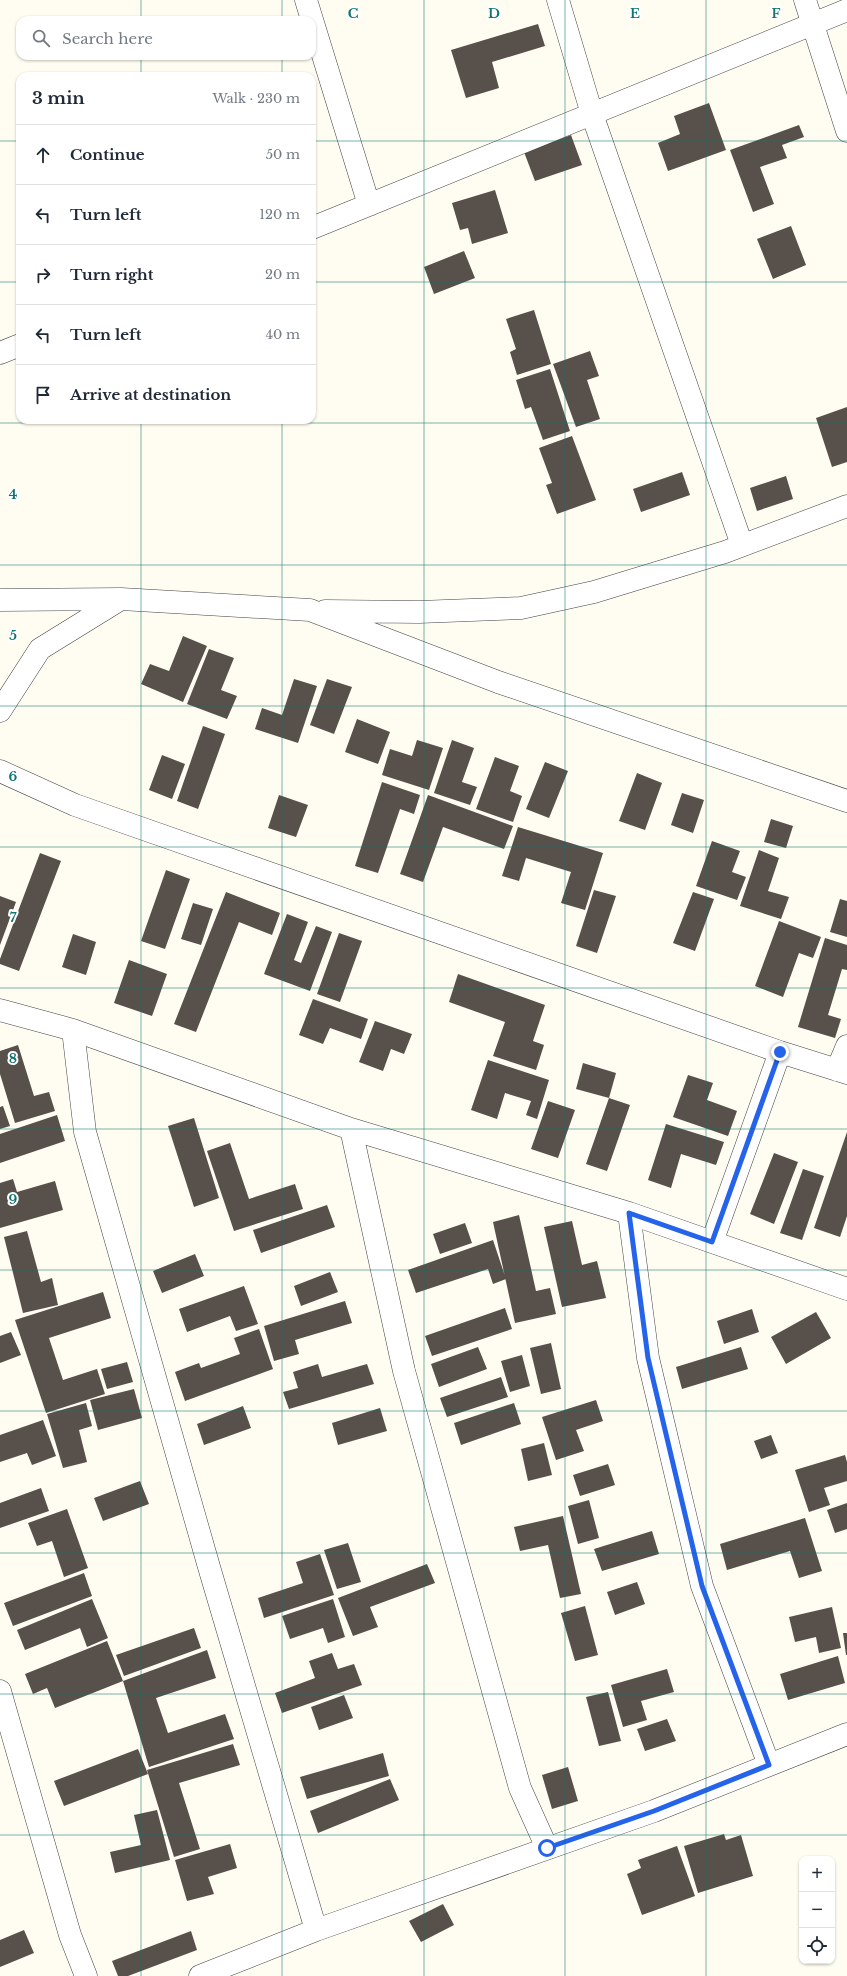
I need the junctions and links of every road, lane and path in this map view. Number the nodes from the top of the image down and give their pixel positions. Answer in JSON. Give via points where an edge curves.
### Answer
{"nodes":[{"id":1,"x":306,"y":0,"type":"edge"},
{"id":2,"x":558,"y":0,"type":"edge"},
{"id":3,"x":805,"y":0,"type":"edge"},
{"id":4,"x":847,"y":10,"type":"edge"},
{"id":5,"x":311,"y":16,"type":"edge"},
{"id":6,"x":813,"y":23,"type":"junction"},
{"id":7,"x":316,"y":33,"type":"edge"},
{"id":8,"x":592,"y":114,"type":"junction"},
{"id":9,"x":847,"y":131,"type":"edge"},
{"id":10,"x":369,"y":205,"type":"junction"},
{"id":11,"x":316,"y":226,"type":"edge"},
{"id":12,"x":16,"y":347,"type":"edge"},
{"id":13,"x":0,"y":353,"type":"edge"},
{"id":14,"x":847,"y":506,"type":"edge"},
{"id":15,"x":742,"y":546,"type":"junction"},
{"id":16,"x":121,"y":599,"type":"junction"},
{"id":17,"x":0,"y":600,"type":"edge"},
{"id":18,"x":310,"y":610,"type":"junction"},
{"id":19,"x":0,"y":710,"type":"edge"},
{"id":20,"x":0,"y":771,"type":"edge"},
{"id":21,"x":847,"y":801,"type":"edge"},
{"id":22,"x":0,"y":1010,"type":"edge"},
{"id":23,"x":74,"y":1030,"type":"junction"},
{"id":24,"x":847,"y":1046,"type":"edge"},
{"id":25,"x":780,"y":1052,"type":"junction"},
{"id":26,"x":842,"y":1072,"type":"edge"},
{"id":27,"x":350,"y":1129,"type":"junction"},
{"id":28,"x":629,"y":1213,"type":"junction"},
{"id":29,"x":712,"y":1242,"type":"junction"},
{"id":30,"x":847,"y":1289,"type":"edge"},
{"id":31,"x":0,"y":1691,"type":"edge"},
{"id":32,"x":847,"y":1734,"type":"edge"},
{"id":33,"x":769,"y":1765,"type":"junction"},
{"id":34,"x":547,"y":1848,"type":"junction"},
{"id":35,"x":316,"y":1930,"type":"junction"},
{"id":36,"x":86,"y":1976,"type":"edge"},
{"id":37,"x":200,"y":1976,"type":"edge"}],
"edges":[{"from":1,"to":5,"type":"street"},
{"from":2,"to":8,"type":"street"},
{"from":3,"to":6,"type":"street"},
{"from":4,"to":6,"type":"street"},
{"from":6,"to":8,"type":"street"},
{"from":6,"to":9,"type":"street"},
{"from":7,"to":10,"type":"street"},
{"from":8,"to":10,"type":"street"},
{"from":8,"to":15,"type":"street"},
{"from":10,"to":11,"type":"street"},
{"from":12,"to":13,"type":"street"},
{"from":14,"to":15,"type":"street"},
{"from":15,"to":18,"type":"street","via":[[594,592],[521,608],[419,612]]},
{"from":16,"to":17,"type":"street"},
{"from":16,"to":18,"type":"street"},
{"from":16,"to":19,"type":"street","via":[[40,649]]},
{"from":18,"to":21,"type":"street","via":[[498,682]]},
{"from":20,"to":25,"type":"street","via":[[82,808]]},
{"from":22,"to":23,"type":"street"},
{"from":23,"to":27,"type":"street"},
{"from":23,"to":35,"type":"street","via":[[85,1132]]},
{"from":24,"to":26,"type":"street"},
{"from":25,"to":26,"type":"street"},
{"from":25,"to":29,"type":"street"},
{"from":27,"to":28,"type":"street"},
{"from":27,"to":34,"type":"street","via":[[404,1371],[520,1788]]},
{"from":28,"to":29,"type":"street"},
{"from":28,"to":33,"type":"street","via":[[648,1358],[702,1586]]},
{"from":29,"to":30,"type":"street"},
{"from":31,"to":36,"type":"street","via":[[70,1935]]},
{"from":32,"to":33,"type":"street"},
{"from":33,"to":34,"type":"street","via":[[654,1811]]},
{"from":34,"to":35,"type":"street"},
{"from":35,"to":37,"type":"street"}]}
